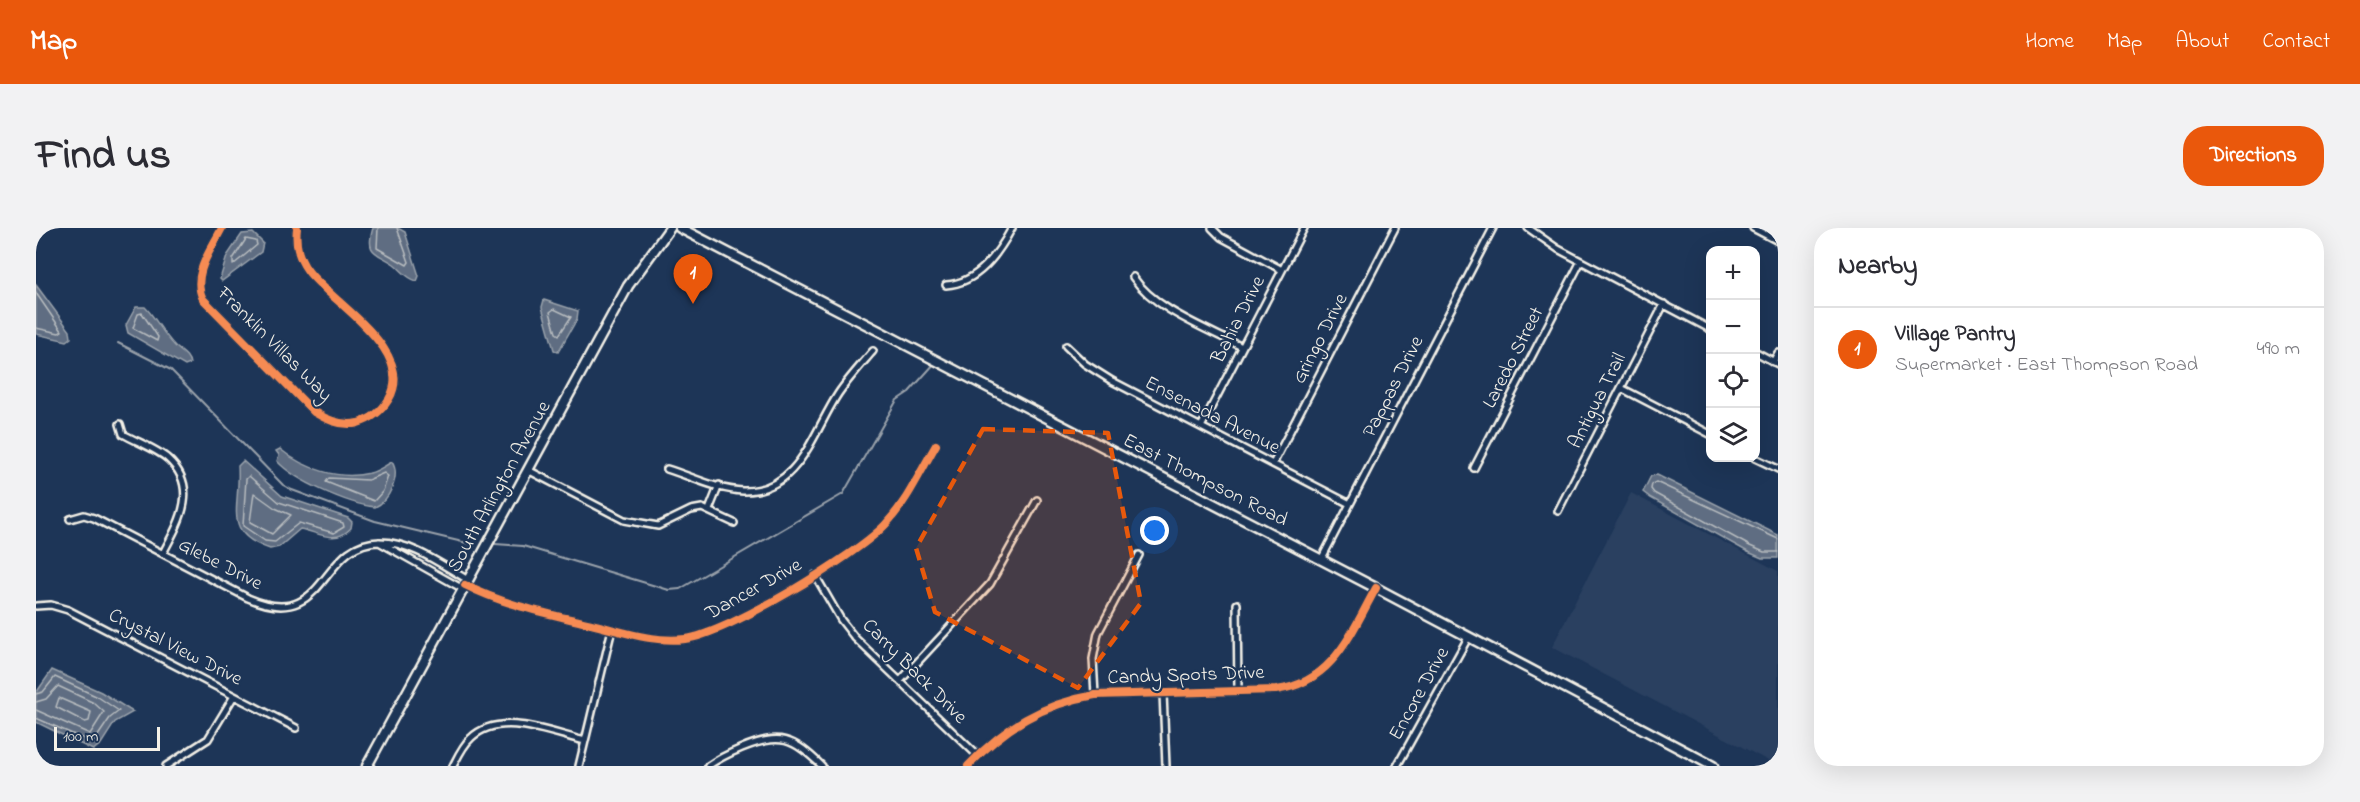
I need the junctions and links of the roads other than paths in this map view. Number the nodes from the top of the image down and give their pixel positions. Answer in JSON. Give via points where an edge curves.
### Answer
{"nodes":[{"id":1,"x":222,"y":228,"type":"edge"},
{"id":2,"x":297,"y":228,"type":"edge"},
{"id":3,"x":669,"y":228,"type":"edge"},
{"id":4,"x":680,"y":228,"type":"edge"},
{"id":5,"x":1011,"y":228,"type":"edge"},
{"id":6,"x":1212,"y":228,"type":"edge"},
{"id":7,"x":1304,"y":228,"type":"edge"},
{"id":8,"x":1395,"y":228,"type":"edge"},
{"id":9,"x":1493,"y":228,"type":"edge"},
{"id":10,"x":1528,"y":228,"type":"edge"},
{"id":11,"x":1753,"y":228,"type":"edge"},
{"id":12,"x":1778,"y":241,"type":"edge"},
{"id":13,"x":1581,"y":261,"type":"junction"},
{"id":14,"x":1282,"y":270,"type":"junction"},
{"id":15,"x":1133,"y":277,"type":"dead end"},
{"id":16,"x":946,"y":285,"type":"dead end"},
{"id":17,"x":1664,"y":304,"type":"junction"},
{"id":18,"x":1706,"y":327,"type":"edge"},
{"id":19,"x":1066,"y":346,"type":"dead end"},
{"id":20,"x":1242,"y":347,"type":"junction"},
{"id":21,"x":873,"y":351,"type":"dead end"},
{"id":22,"x":1778,"y":353,"type":"edge"},
{"id":23,"x":1759,"y":354,"type":"edge"},
{"id":24,"x":1776,"y":363,"type":"edge"},
{"id":25,"x":1621,"y":388,"type":"junction"},
{"id":26,"x":120,"y":424,"type":"dead end"},
{"id":27,"x":1201,"y":427,"type":"junction"},
{"id":28,"x":1706,"y":432,"type":"edge"},
{"id":29,"x":936,"y":445,"type":"dead end"},
{"id":30,"x":1760,"y":460,"type":"edge"},
{"id":31,"x":1273,"y":464,"type":"junction"},
{"id":32,"x":1474,"y":468,"type":"dead end"},
{"id":33,"x":667,"y":469,"type":"dead end"},
{"id":34,"x":1778,"y":469,"type":"edge"},
{"id":35,"x":528,"y":470,"type":"junction"},
{"id":36,"x":719,"y":485,"type":"junction"},
{"id":37,"x":1037,"y":500,"type":"dead end"},
{"id":38,"x":1350,"y":504,"type":"junction"},
{"id":39,"x":709,"y":510,"type":"junction"},
{"id":40,"x":1557,"y":511,"type":"dead end"},
{"id":41,"x":70,"y":519,"type":"dead end"},
{"id":42,"x":734,"y":523,"type":"dead end"},
{"id":43,"x":378,"y":542,"type":"junction"},
{"id":44,"x":163,"y":554,"type":"junction"},
{"id":45,"x":1139,"y":555,"type":"dead end"},
{"id":46,"x":1321,"y":560,"type":"junction"},
{"id":47,"x":815,"y":575,"type":"junction"},
{"id":48,"x":466,"y":584,"type":"junction"},
{"id":49,"x":1376,"y":588,"type":"junction"},
{"id":50,"x":1237,"y":604,"type":"dead end"},
{"id":51,"x":36,"y":606,"type":"edge"},
{"id":52,"x":612,"y":629,"type":"junction"},
{"id":53,"x":1469,"y":636,"type":"junction"},
{"id":54,"x":900,"y":681,"type":"junction"},
{"id":55,"x":1238,"y":691,"type":"junction"},
{"id":56,"x":1163,"y":693,"type":"junction"},
{"id":57,"x":1095,"y":695,"type":"junction"},
{"id":58,"x":234,"y":696,"type":"junction"},
{"id":59,"x":296,"y":728,"type":"dead end"},
{"id":60,"x":585,"y":741,"type":"junction"},
{"id":61,"x":978,"y":756,"type":"junction"},
{"id":62,"x":166,"y":766,"type":"edge"},
{"id":63,"x":367,"y":766,"type":"edge"},
{"id":64,"x":453,"y":766,"type":"edge"},
{"id":65,"x":579,"y":766,"type":"edge"},
{"id":66,"x":708,"y":766,"type":"edge"},
{"id":67,"x":822,"y":766,"type":"edge"},
{"id":68,"x":968,"y":766,"type":"edge"},
{"id":69,"x":1166,"y":766,"type":"edge"},
{"id":70,"x":1397,"y":766,"type":"edge"},
{"id":71,"x":1713,"y":766,"type":"edge"}],
"edges":[{"from":1,"to":2,"type":"street","name":"Franklin Villas Way","via":[[204,263],[197,288],[202,299],[314,412],[330,421],[351,425],[369,420],[383,409],[392,394],[391,359],[381,343],[309,272],[295,243]]},
{"from":3,"to":35,"type":"main road","name":"South Arlington Avenue","via":[[632,279]]},
{"from":4,"to":46,"type":"main road","name":"East Thompson Road"},
{"from":5,"to":16,"type":"street","via":[[979,272],[963,283]]},
{"from":6,"to":14,"type":"street","via":[[1221,237]]},
{"from":7,"to":14,"type":"street","name":"Bahia Drive"},
{"from":8,"to":31,"type":"street","name":"Gringo Drive"},
{"from":9,"to":38,"type":"street","name":"Pappas Drive"},
{"from":10,"to":13,"type":"street"},
{"from":11,"to":12,"type":"street"},
{"from":13,"to":17,"type":"street"},
{"from":13,"to":32,"type":"street","name":"Laredo Street"},
{"from":14,"to":20,"type":"street","name":"Bahia Drive"},
{"from":15,"to":20,"type":"street","via":[[1157,302]]},
{"from":17,"to":18,"type":"street"},
{"from":17,"to":25,"type":"street","name":"Antigua Trail"},
{"from":19,"to":27,"type":"street","name":"Ensenada Avenue","via":[[1102,375]]},
{"from":20,"to":27,"type":"street","name":"Bahia Drive"},
{"from":21,"to":36,"type":"street","via":[[838,394],[803,458],[788,475],[767,487],[751,490]]},
{"from":22,"to":24,"type":"street"},
{"from":23,"to":24,"type":"street"},
{"from":25,"to":28,"type":"street"},
{"from":25,"to":40,"type":"street","name":"Antigua Trail"},
{"from":26,"to":44,"type":"street","via":[[123,434],[167,458],[185,486],[182,517]]},
{"from":27,"to":31,"type":"street","name":"Ensenada Avenue"},
{"from":29,"to":47,"type":"street","name":"Dancer Drive","via":[[886,524],[862,546]]},
{"from":30,"to":34,"type":"street"},
{"from":31,"to":38,"type":"street","name":"Ensenada Avenue"},
{"from":33,"to":36,"type":"street"},
{"from":35,"to":39,"type":"street","via":[[605,512],[647,525],[666,524],[691,510]]},
{"from":35,"to":48,"type":"main road","name":"South Arlington Avenue"},
{"from":36,"to":39,"type":"street"},
{"from":37,"to":54,"type":"street","via":[[990,584]]},
{"from":38,"to":46,"type":"street","name":"Pappas Drive"},
{"from":39,"to":42,"type":"street"},
{"from":41,"to":44,"type":"street","name":"Glebe Drive","via":[[84,515],[94,518]]},
{"from":43,"to":44,"type":"street","name":"Glebe Drive","via":[[360,545],[345,555],[306,598],[288,606],[257,602]]},
{"from":43,"to":48,"type":"street"},
{"from":43,"to":48,"type":"street","via":[[401,545]]},
{"from":45,"to":57,"type":"street","via":[[1098,633],[1093,659]]},
{"from":46,"to":49,"type":"main road","name":"East Thompson Road"},
{"from":47,"to":52,"type":"street","name":"Dancer Drive","via":[[728,626],[698,637],[662,640]]},
{"from":47,"to":54,"type":"street","name":"Carry Back Drive","via":[[855,638]]},
{"from":48,"to":52,"type":"street","name":"Dancer Drive","via":[[504,603]]},
{"from":48,"to":63,"type":"main road","name":"South Arlington Avenue"},
{"from":49,"to":53,"type":"main road","name":"East Thompson Road"},
{"from":49,"to":55,"type":"street","name":"Candy Spots Drive","via":[[1339,655],[1321,673],[1286,688]]},
{"from":50,"to":55,"type":"street"},
{"from":51,"to":58,"type":"street","name":"Crystal View Drive","via":[[68,610]]},
{"from":52,"to":60,"type":"street"},
{"from":53,"to":70,"type":"street","name":"Encore Drive"},
{"from":53,"to":71,"type":"main road","name":"East Thompson Road"},
{"from":54,"to":61,"type":"street","name":"Carry Back Drive"},
{"from":55,"to":56,"type":"street","name":"Candy Spots Drive"},
{"from":56,"to":57,"type":"street","name":"Candy Spots Drive"},
{"from":56,"to":69,"type":"street"},
{"from":57,"to":61,"type":"street","name":"Candy Spots Drive","via":[[1057,703],[1030,715]]},
{"from":58,"to":59,"type":"street","name":"Crystal View Drive"},
{"from":58,"to":62,"type":"street","via":[[208,739]]},
{"from":60,"to":64,"type":"street","via":[[501,724],[469,739]]},
{"from":60,"to":65,"type":"street"},
{"from":61,"to":68,"type":"street","name":"Candy Spots Drive"},
{"from":66,"to":67,"type":"street","via":[[771,738],[794,742]]}]}
